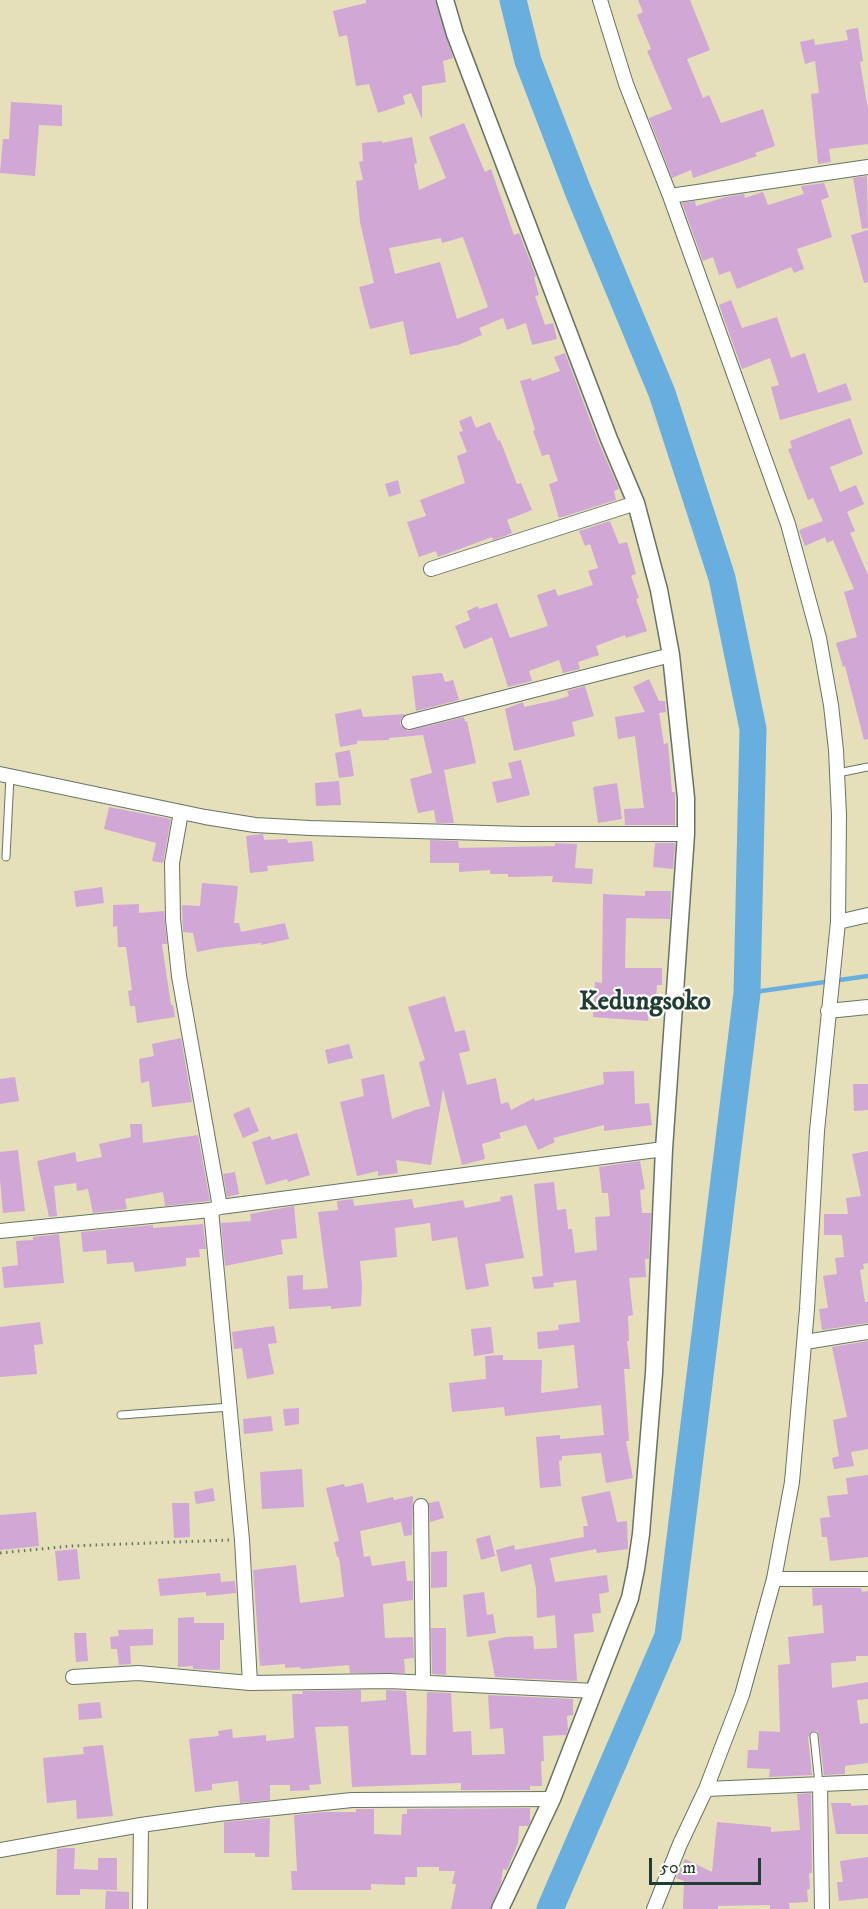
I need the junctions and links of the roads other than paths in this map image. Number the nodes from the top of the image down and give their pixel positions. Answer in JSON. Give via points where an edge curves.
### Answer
{"nodes":[{"id":1,"x":445,"y":0,"type":"edge"},
{"id":2,"x":600,"y":0,"type":"edge"},
{"id":3,"x":868,"y":167,"type":"edge"},
{"id":4,"x":670,"y":196,"type":"junction"},
{"id":5,"x":636,"y":503,"type":"junction"},
{"id":6,"x":431,"y":569,"type":"dead end"},
{"id":7,"x":671,"y":655,"type":"junction"},
{"id":8,"x":409,"y":722,"type":"dead end"},
{"id":9,"x":868,"y":767,"type":"edge"},
{"id":10,"x":838,"y":773,"type":"junction"},
{"id":11,"x":5,"y":775,"type":"edge"},
{"id":12,"x":181,"y":812,"type":"junction"},
{"id":13,"x":686,"y":834,"type":"junction"},
{"id":14,"x":6,"y":857,"type":"dead end"},
{"id":15,"x":868,"y":915,"type":"edge"},
{"id":16,"x":838,"y":922,"type":"junction"},
{"id":17,"x":868,"y":1007,"type":"edge"},
{"id":18,"x":829,"y":1008,"type":"junction"},
{"id":19,"x":664,"y":1149,"type":"junction"},
{"id":20,"x":216,"y":1208,"type":"junction"},
{"id":21,"x":0,"y":1231,"type":"edge"},
{"id":22,"x":868,"y":1332,"type":"edge"},
{"id":23,"x":805,"y":1342,"type":"junction"},
{"id":24,"x":230,"y":1407,"type":"junction"},
{"id":25,"x":121,"y":1415,"type":"dead end"},
{"id":26,"x":421,"y":1506,"type":"dead end"},
{"id":27,"x":774,"y":1579,"type":"junction"},
{"id":28,"x":868,"y":1579,"type":"edge"},
{"id":29,"x":73,"y":1677,"type":"dead end"},
{"id":30,"x":423,"y":1682,"type":"junction"},
{"id":31,"x":250,"y":1683,"type":"junction"},
{"id":32,"x":595,"y":1691,"type":"junction"},
{"id":33,"x":814,"y":1736,"type":"dead end"},
{"id":34,"x":868,"y":1782,"type":"edge"},
{"id":35,"x":820,"y":1785,"type":"junction"},
{"id":36,"x":706,"y":1789,"type":"junction"},
{"id":37,"x":552,"y":1799,"type":"junction"},
{"id":38,"x":141,"y":1825,"type":"junction"},
{"id":39,"x":0,"y":1850,"type":"edge"},
{"id":40,"x":140,"y":1909,"type":"edge"},
{"id":41,"x":500,"y":1909,"type":"edge"},
{"id":42,"x":654,"y":1909,"type":"edge"},
{"id":43,"x":822,"y":1909,"type":"edge"}],
"edges":[{"from":1,"to":5,"type":"street","via":[[600,417]]},
{"from":2,"to":4,"type":"street","via":[[626,84]]},
{"from":3,"to":4,"type":"street"},
{"from":4,"to":10,"type":"street","via":[[788,525],[826,673]]},
{"from":5,"to":6,"type":"street"},
{"from":5,"to":7,"type":"street"},
{"from":7,"to":8,"type":"street"},
{"from":7,"to":13,"type":"street","via":[[687,798]]},
{"from":9,"to":10,"type":"lane"},
{"from":10,"to":16,"type":"street"},
{"from":11,"to":12,"type":"street"},
{"from":11,"to":14,"type":"lane"},
{"from":12,"to":13,"type":"street","via":[[255,825],[310,828]]},
{"from":12,"to":20,"type":"street","via":[[172,863],[173,919]]},
{"from":13,"to":19,"type":"street"},
{"from":15,"to":16,"type":"street"},
{"from":16,"to":18,"type":"street"},
{"from":17,"to":18,"type":"street"},
{"from":18,"to":23,"type":"street","via":[[817,1131]]},
{"from":19,"to":20,"type":"street"},
{"from":19,"to":32,"type":"street","via":[[654,1373],[641,1534],[630,1598]]},
{"from":20,"to":21,"type":"street"},
{"from":20,"to":24,"type":"street"},
{"from":22,"to":23,"type":"street"},
{"from":23,"to":27,"type":"street","via":[[792,1482]]},
{"from":24,"to":25,"type":"lane"},
{"from":24,"to":31,"type":"street"},
{"from":26,"to":30,"type":"street"},
{"from":27,"to":28,"type":"street"},
{"from":27,"to":36,"type":"street","via":[[742,1695]]},
{"from":29,"to":31,"type":"street","via":[[138,1673]]},
{"from":30,"to":31,"type":"street"},
{"from":30,"to":32,"type":"street"},
{"from":32,"to":37,"type":"street"},
{"from":33,"to":35,"type":"lane"},
{"from":34,"to":35,"type":"street"},
{"from":35,"to":36,"type":"street"},
{"from":35,"to":43,"type":"street"},
{"from":36,"to":42,"type":"street"},
{"from":37,"to":38,"type":"street","via":[[352,1800]]},
{"from":37,"to":41,"type":"street"},
{"from":38,"to":39,"type":"street"},
{"from":38,"to":40,"type":"street"}]}
